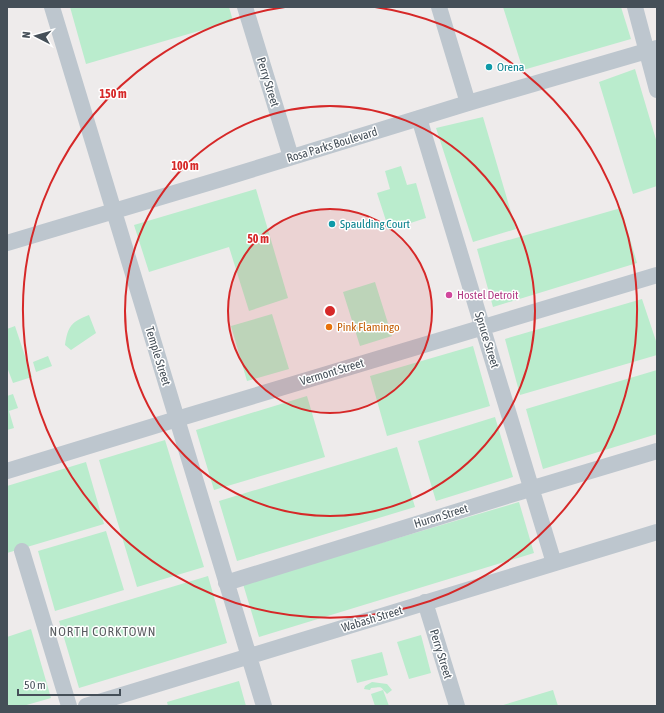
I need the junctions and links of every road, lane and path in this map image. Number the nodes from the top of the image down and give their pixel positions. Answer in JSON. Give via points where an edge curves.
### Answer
{"nodes":[{"id":1,"x":52,"y":7,"type":"edge"},
{"id":2,"x":246,"y":7,"type":"edge"},
{"id":3,"x":439,"y":7,"type":"edge"},
{"id":4,"x":635,"y":7,"type":"edge"},
{"id":5,"x":652,"y":50,"type":"edge"},
{"id":6,"x":657,"y":90,"type":"edge"},
{"id":7,"x":468,"y":103,"type":"junction"},
{"id":8,"x":419,"y":118,"type":"junction"},
{"id":9,"x":291,"y":157,"type":"junction"},
{"id":10,"x":114,"y":210,"type":"junction"},
{"id":11,"x":7,"y":242,"type":"edge"},
{"id":12,"x":657,"y":275,"type":"edge"},
{"id":13,"x":483,"y":327,"type":"junction"},
{"id":14,"x":177,"y":418,"type":"junction"},
{"id":15,"x":657,"y":451,"type":"edge"},
{"id":16,"x":7,"y":471,"type":"edge"},
{"id":17,"x":532,"y":489,"type":"junction"},
{"id":18,"x":657,"y":532,"type":"edge"},
{"id":19,"x":22,"y":551,"type":"dead end"},
{"id":20,"x":554,"y":563,"type":"junction"},
{"id":21,"x":226,"y":583,"type":"junction"},
{"id":22,"x":425,"y":602,"type":"junction"},
{"id":23,"x":248,"y":656,"type":"junction"},
{"id":24,"x":69,"y":706,"type":"edge"},
{"id":25,"x":86,"y":706,"type":"edge"},
{"id":26,"x":264,"y":706,"type":"edge"},
{"id":27,"x":457,"y":706,"type":"edge"}],
"edges":[{"from":1,"to":10,"type":"street","name":"Temple Street"},
{"from":2,"to":9,"type":"street","name":"Perry Street"},
{"from":3,"to":7,"type":"street"},
{"from":4,"to":5,"type":"street"},
{"from":5,"to":6,"type":"street"},
{"from":5,"to":7,"type":"street","name":"Rosa Parks Boulevard"},
{"from":7,"to":8,"type":"street","name":"Rosa Parks Boulevard"},
{"from":8,"to":9,"type":"street","name":"Rosa Parks Boulevard"},
{"from":8,"to":13,"type":"street","name":"Spruce Street"},
{"from":9,"to":10,"type":"street","name":"Rosa Parks Boulevard"},
{"from":10,"to":11,"type":"street","name":"Rosa Parks Boulevard"},
{"from":10,"to":14,"type":"street","name":"Temple Street"},
{"from":12,"to":13,"type":"street","name":"Vermont Street"},
{"from":13,"to":14,"type":"street","name":"Vermont Street"},
{"from":13,"to":17,"type":"street","name":"Spruce Street"},
{"from":14,"to":16,"type":"street","name":"Vermont Street"},
{"from":14,"to":21,"type":"street","name":"Temple Street"},
{"from":15,"to":17,"type":"street","name":"Huron Street"},
{"from":17,"to":20,"type":"street","name":"Spruce Street"},
{"from":17,"to":21,"type":"street","name":"Huron Street"},
{"from":18,"to":20,"type":"street","name":"Wabash Street"},
{"from":19,"to":24,"type":"street"},
{"from":20,"to":22,"type":"street","name":"Wabash Street"},
{"from":21,"to":23,"type":"street","name":"Temple Street"},
{"from":22,"to":23,"type":"street","name":"Wabash Street"},
{"from":22,"to":27,"type":"street","name":"Perry Street"},
{"from":23,"to":25,"type":"street","name":"Wabash Street"},
{"from":23,"to":26,"type":"street","name":"Temple Street"}]}
